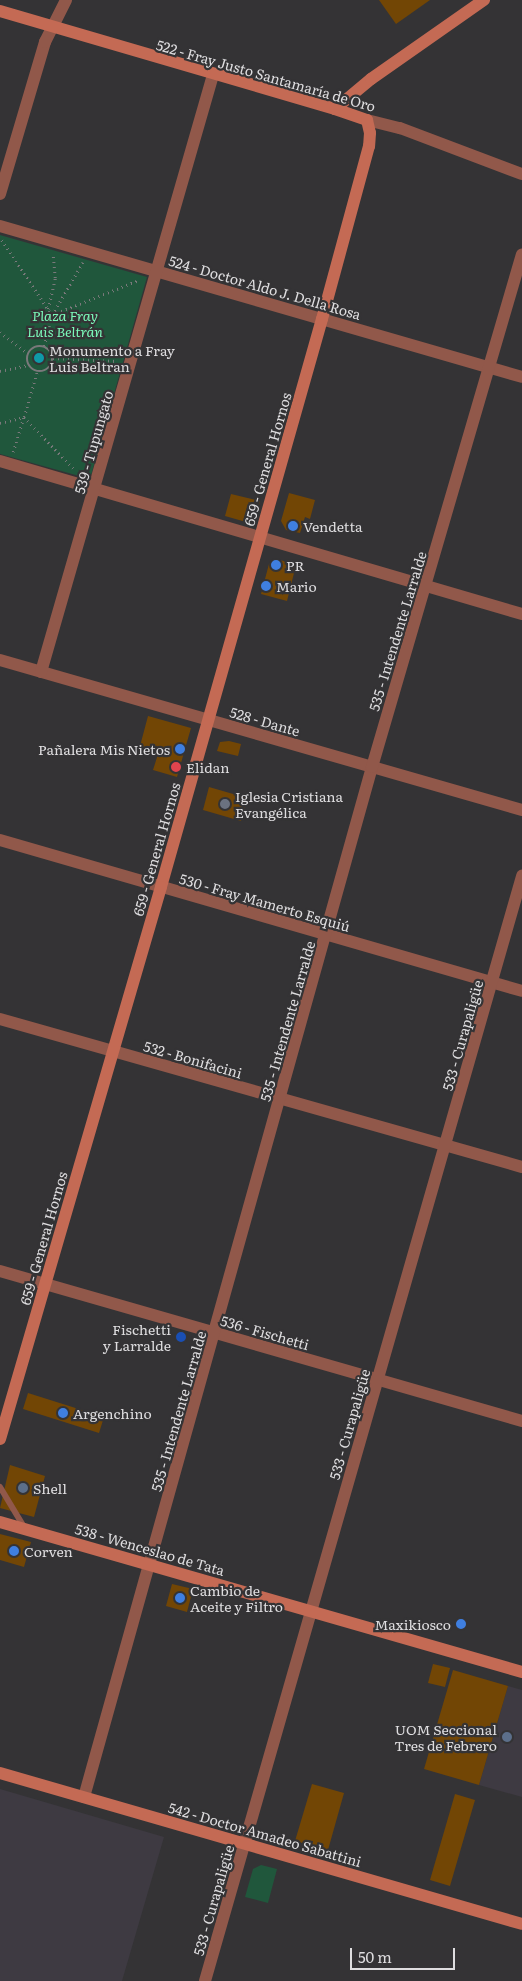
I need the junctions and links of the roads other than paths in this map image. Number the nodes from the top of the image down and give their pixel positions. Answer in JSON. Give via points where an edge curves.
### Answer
{"nodes":[{"id":1,"x":66,"y":0,"type":"edge"},
{"id":2,"x":484,"y":0,"type":"edge"},
{"id":3,"x":0,"y":11,"type":"edge"},
{"id":4,"x":52,"y":27,"type":"junction"},
{"id":5,"x":213,"y":75,"type":"junction"},
{"id":6,"x":335,"y":109,"type":"junction"},
{"id":7,"x":367,"y":120,"type":"junction"},
{"id":8,"x":522,"y":174,"type":"edge"},
{"id":9,"x":0,"y":194,"type":"edge"},
{"id":10,"x":0,"y":226,"type":"edge"},
{"id":11,"x":522,"y":254,"type":"edge"},
{"id":12,"x":158,"y":272,"type":"junction"},
{"id":13,"x":322,"y":319,"type":"junction"},
{"id":14,"x":491,"y":368,"type":"junction"},
{"id":15,"x":522,"y":376,"type":"edge"},
{"id":16,"x":5,"y":463,"type":"edge"},
{"id":17,"x":94,"y":491,"type":"junction"},
{"id":18,"x":260,"y":539,"type":"junction"},
{"id":19,"x":426,"y":586,"type":"junction"},
{"id":20,"x":522,"y":614,"type":"edge"},
{"id":21,"x":0,"y":660,"type":"edge"},
{"id":22,"x":41,"y":672,"type":"junction"},
{"id":23,"x":208,"y":720,"type":"junction"},
{"id":24,"x":372,"y":767,"type":"junction"},
{"id":25,"x":522,"y":810,"type":"edge"},
{"id":26,"x":0,"y":840,"type":"edge"},
{"id":27,"x":522,"y":876,"type":"edge"},
{"id":28,"x":161,"y":887,"type":"junction"},
{"id":29,"x":326,"y":936,"type":"junction"},
{"id":30,"x":492,"y":982,"type":"junction"},
{"id":31,"x":522,"y":991,"type":"edge"},
{"id":32,"x":0,"y":1019,"type":"edge"},
{"id":33,"x":113,"y":1052,"type":"junction"},
{"id":34,"x":280,"y":1099,"type":"junction"},
{"id":35,"x":446,"y":1145,"type":"junction"},
{"id":36,"x":522,"y":1167,"type":"edge"},
{"id":37,"x":0,"y":1271,"type":"edge"},
{"id":38,"x":45,"y":1283,"type":"junction"},
{"id":39,"x":216,"y":1334,"type":"junction"},
{"id":40,"x":378,"y":1380,"type":"junction"},
{"id":41,"x":522,"y":1421,"type":"edge"},
{"id":42,"x":0,"y":1439,"type":"edge"},
{"id":43,"x":0,"y":1487,"type":"edge"},
{"id":44,"x":0,"y":1522,"type":"edge"},
{"id":45,"x":25,"y":1529,"type":"junction"},
{"id":46,"x":150,"y":1565,"type":"junction"},
{"id":47,"x":310,"y":1611,"type":"junction"},
{"id":48,"x":522,"y":1672,"type":"edge"},
{"id":49,"x":0,"y":1773,"type":"edge"},
{"id":50,"x":84,"y":1797,"type":"junction"},
{"id":51,"x":244,"y":1844,"type":"junction"},
{"id":52,"x":522,"y":1924,"type":"edge"},
{"id":53,"x":205,"y":1981,"type":"edge"}],
"edges":[{"from":1,"to":4,"type":"street"},
{"from":2,"to":6,"type":"street","via":[[371,79]]},
{"from":3,"to":4,"type":"street","name":"522 - Fray Justo Santamaría de Oro"},
{"from":4,"to":5,"type":"street","name":"522 - Fray Justo Santamaría de Oro"},
{"from":4,"to":9,"type":"street"},
{"from":5,"to":6,"type":"street","name":"522 - Fray Justo Santamaría de Oro"},
{"from":5,"to":12,"type":"street","name":"539 - Tupungato"},
{"from":6,"to":7,"type":"street","name":"522 - Fray Justo Santamaría de Oro"},
{"from":7,"to":8,"type":"street","name":"522 - Fray Justo Santamaría de Oro","via":[[400,128]]},
{"from":7,"to":13,"type":"street","name":"659 - General Hornos","via":[[369,146]]},
{"from":10,"to":12,"type":"street","name":"524 - Doctor Aldo J. Della Rosa"},
{"from":11,"to":14,"type":"street","name":"535 - Intendente Larralde"},
{"from":12,"to":13,"type":"street","name":"524 - Doctor Aldo J. Della Rosa"},
{"from":12,"to":17,"type":"street","name":"539 - Tupungato"},
{"from":13,"to":14,"type":"street","name":"524 - Doctor Aldo J. Della Rosa"},
{"from":13,"to":18,"type":"street","name":"659 - General Hornos"},
{"from":14,"to":15,"type":"street","name":"524 - Doctor Aldo J. Della Rosa"},
{"from":14,"to":19,"type":"street","name":"535 - Intendente Larralde"},
{"from":16,"to":17,"type":"street"},
{"from":17,"to":18,"type":"street"},
{"from":17,"to":22,"type":"street","name":"539 - Tupungato"},
{"from":18,"to":19,"type":"street"},
{"from":18,"to":23,"type":"street","name":"659 - General Hornos"},
{"from":19,"to":20,"type":"street"},
{"from":19,"to":24,"type":"street","name":"535 - Intendente Larralde"},
{"from":21,"to":22,"type":"street","name":"528 - Dante"},
{"from":22,"to":23,"type":"street","name":"528 - Dante"},
{"from":23,"to":24,"type":"street","name":"528 - Dante"},
{"from":23,"to":28,"type":"street","name":"659 - General Hornos"},
{"from":24,"to":25,"type":"street","name":"528 - Dante"},
{"from":24,"to":29,"type":"street","name":"535 - Intendente Larralde"},
{"from":26,"to":28,"type":"street","name":"530 - Fray Mamerto Esquiú"},
{"from":27,"to":30,"type":"street","name":"533 - Curapaligüe"},
{"from":28,"to":29,"type":"street","name":"530 - Fray Mamerto Esquiú"},
{"from":28,"to":33,"type":"street","name":"659 - General Hornos"},
{"from":29,"to":30,"type":"street","name":"530 - Fray Mamerto Esquiú"},
{"from":29,"to":34,"type":"street","name":"535 - Intendente Larralde"},
{"from":30,"to":31,"type":"street","name":"530 - Fray Mamerto Esquiú"},
{"from":30,"to":35,"type":"street","name":"533 - Curapaligüe"},
{"from":32,"to":33,"type":"street","name":"532 - Bonifacini"},
{"from":33,"to":34,"type":"street","name":"532 - Bonifacini"},
{"from":33,"to":38,"type":"street","name":"659 - General Hornos"},
{"from":34,"to":35,"type":"street","name":"532 - Bonifacini"},
{"from":34,"to":39,"type":"street","name":"535 - Intendente Larralde"},
{"from":35,"to":36,"type":"street","name":"532 - Bonifacini"},
{"from":35,"to":40,"type":"street","name":"533 - Curapaligüe"},
{"from":37,"to":38,"type":"street","name":"536 - Fischetti"},
{"from":38,"to":39,"type":"street","name":"536 - Fischetti"},
{"from":38,"to":42,"type":"street","name":"659 - General Hornos"},
{"from":39,"to":40,"type":"street","name":"536 - Fischetti"},
{"from":39,"to":46,"type":"street","name":"535 - Intendente Larralde"},
{"from":40,"to":41,"type":"street","name":"536 - Fischetti"},
{"from":40,"to":47,"type":"street","name":"533 - Curapaligüe"},
{"from":43,"to":45,"type":"lane"},
{"from":44,"to":45,"type":"street","name":"538 - Wenceslao de Tata"},
{"from":45,"to":46,"type":"street","name":"538 - Wenceslao de Tata"},
{"from":46,"to":47,"type":"street","name":"538 - Wenceslao de Tata"},
{"from":46,"to":50,"type":"street","name":"535 - Intendente Larralde"},
{"from":47,"to":48,"type":"street","name":"538 - Wenceslao de Tata"},
{"from":47,"to":51,"type":"street","name":"533 - Curapaligüe"},
{"from":49,"to":50,"type":"street","name":"542 - Doctor Amadeo Sabattini"},
{"from":50,"to":51,"type":"street","name":"542 - Doctor Amadeo Sabattini"},
{"from":51,"to":52,"type":"street","name":"542 - Doctor Amadeo Sabattini"},
{"from":51,"to":53,"type":"street","name":"533 - Curapaligüe"}]}
